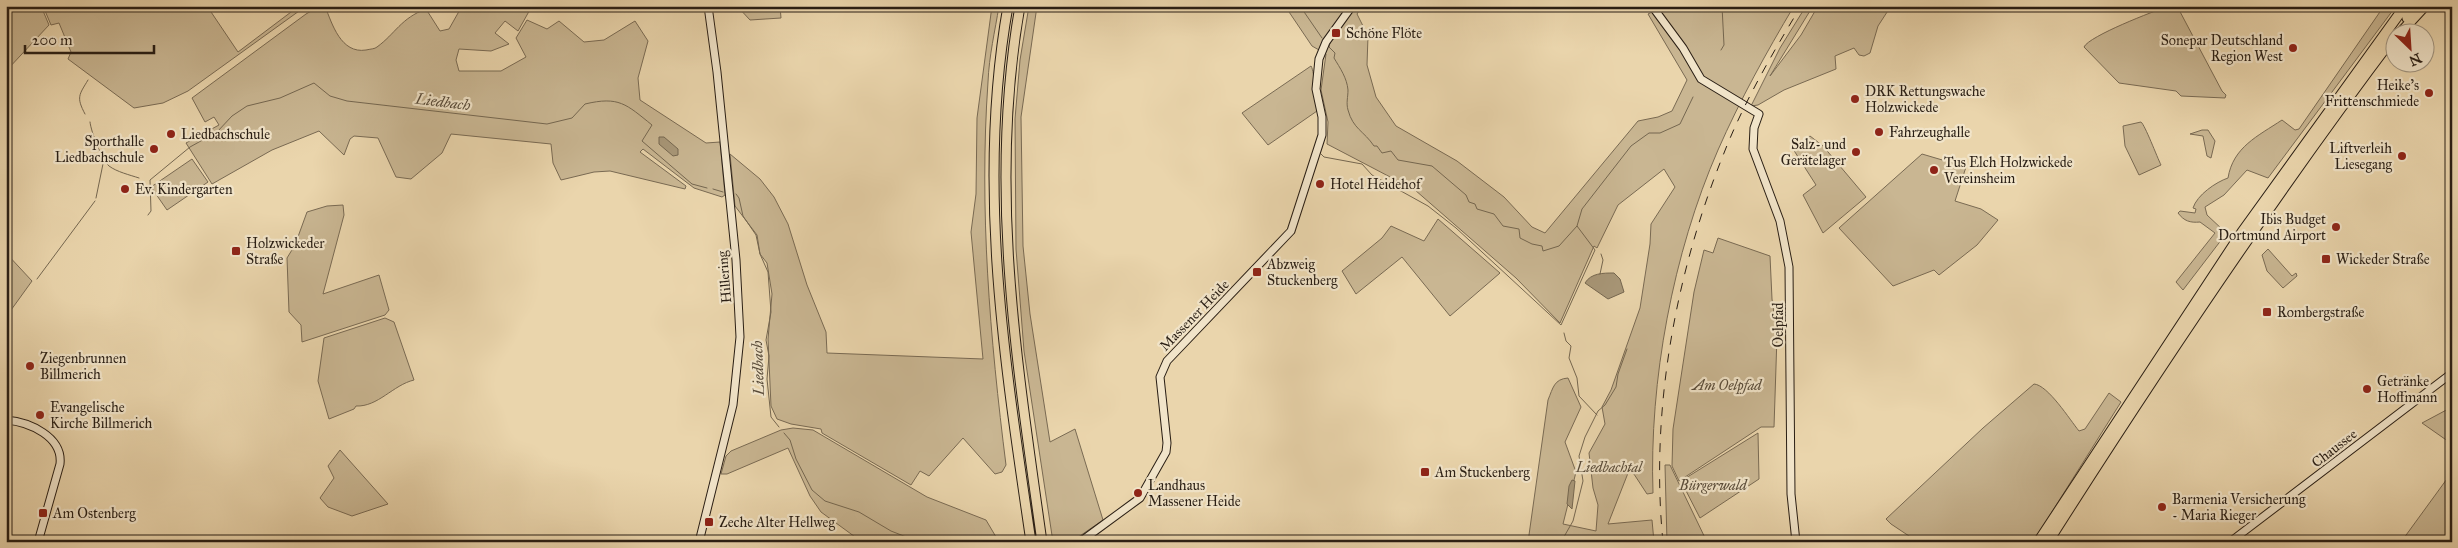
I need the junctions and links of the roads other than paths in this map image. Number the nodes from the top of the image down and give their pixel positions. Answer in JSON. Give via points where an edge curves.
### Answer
{"nodes":[{"id":1,"x":708,"y":6,"type":"edge"},
{"id":2,"x":1008,"y":6,"type":"edge"},
{"id":3,"x":1020,"y":6,"type":"edge"},
{"id":4,"x":1352,"y":6,"type":"edge"},
{"id":5,"x":1652,"y":6,"type":"edge"},
{"id":6,"x":2405,"y":6,"type":"edge"},
{"id":7,"x":2416,"y":6,"type":"edge"},
{"id":8,"x":2426,"y":6,"type":"edge"},
{"id":9,"x":2405,"y":22,"type":"edge"},
{"id":10,"x":2410,"y":22,"type":"edge"},
{"id":11,"x":2386,"y":47,"type":"edge"},
{"id":12,"x":2452,"y":373,"type":"edge"},
{"id":13,"x":6,"y":420,"type":"edge"},
{"id":14,"x":38,"y":542,"type":"edge"},
{"id":15,"x":699,"y":542,"type":"edge"},
{"id":16,"x":1032,"y":542,"type":"edge"},
{"id":17,"x":1042,"y":542,"type":"edge"},
{"id":18,"x":1080,"y":542,"type":"edge"},
{"id":19,"x":1796,"y":542,"type":"edge"},
{"id":20,"x":2038,"y":542,"type":"edge"},
{"id":21,"x":2048,"y":542,"type":"edge"},
{"id":22,"x":2230,"y":542,"type":"edge"}],
"edges":[{"from":1,"to":15,"type":"street","name":"Hillering","via":[[736,260],[740,337],[733,405]]},
{"from":2,"to":16,"type":"highway","via":[[995,134],[996,264],[1006,366]]},
{"from":3,"to":17,"type":"highway","via":[[1006,135],[1007,263]]},
{"from":4,"to":18,"type":"street","name":"Massener Heide","via":[[1326,42],[1319,59],[1316,89],[1322,128],[1292,231],[1164,365],[1160,377],[1167,447],[1143,495]]},
{"from":5,"to":19,"type":"street","name":"Oelpfad","via":[[1701,79],[1759,114],[1754,128],[1753,149],[1780,221],[1789,267],[1791,486]]},
{"from":6,"to":20,"type":"highway","via":[[2242,232]]},
{"from":7,"to":9,"type":"highway"},
{"from":8,"to":10,"type":"highway"},
{"from":11,"to":21,"type":"highway","via":[[2194,315]]},
{"from":12,"to":22,"type":"street","name":"Chaussee"},
{"from":13,"to":14,"type":"street","via":[[22,423],[49,436],[57,444],[60,454]]}]}
